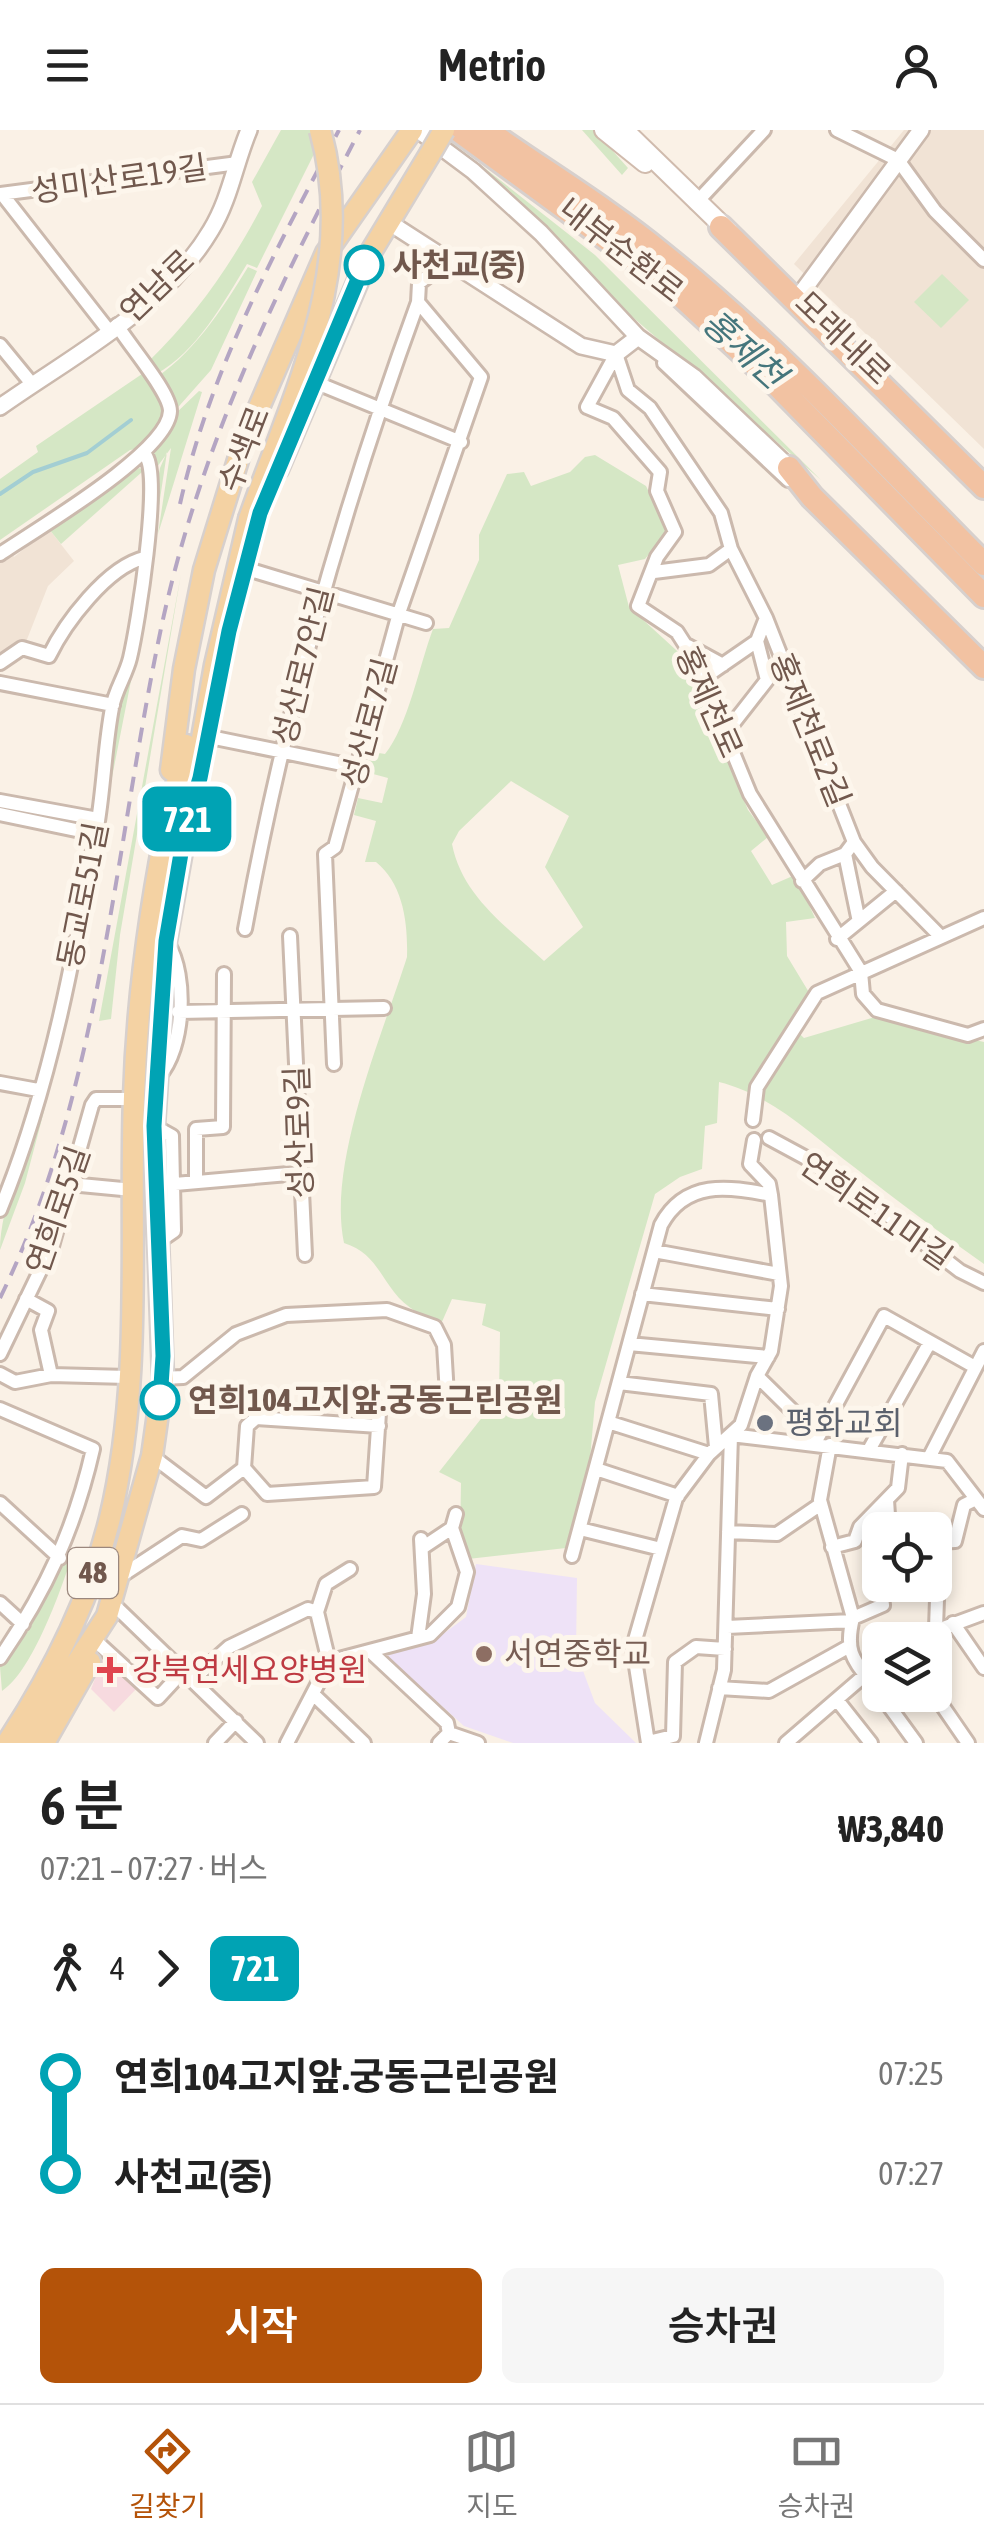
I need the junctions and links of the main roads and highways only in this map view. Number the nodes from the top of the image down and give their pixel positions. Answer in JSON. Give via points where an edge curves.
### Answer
{"nodes":[{"id":1,"x":308,"y":130,"type":"edge"},
{"id":2,"x":320,"y":130,"type":"edge"},
{"id":3,"x":444,"y":130,"type":"edge"},
{"id":4,"x":458,"y":130,"type":"edge"},
{"id":5,"x":486,"y":130,"type":"edge"},
{"id":6,"x":604,"y":130,"type":"edge"},
{"id":7,"x":624,"y":130,"type":"edge"},
{"id":8,"x":639,"y":130,"type":"edge"},
{"id":9,"x":412,"y":133,"type":"edge"},
{"id":10,"x":393,"y":161,"type":"junction"},
{"id":11,"x":691,"y":198,"type":"junction"},
{"id":12,"x":390,"y":223,"type":"junction"},
{"id":13,"x":721,"y":227,"type":"junction"},
{"id":14,"x":789,"y":468,"type":"road end"},
{"id":15,"x":984,"y":479,"type":"edge"},
{"id":16,"x":984,"y":488,"type":"edge"},
{"id":17,"x":243,"y":517,"type":"junction"},
{"id":18,"x":984,"y":564,"type":"edge"},
{"id":19,"x":984,"y":596,"type":"edge"},
{"id":20,"x":984,"y":667,"type":"edge"},
{"id":21,"x":172,"y":802,"type":"junction"},
{"id":22,"x":186,"y":824,"type":"junction"},
{"id":23,"x":110,"y":1609,"type":"junction"},
{"id":24,"x":12,"y":1742,"type":"edge"},
{"id":25,"x":44,"y":1743,"type":"edge"}],
"edges":[{"from":1,"to":17,"type":"main road","number":"48","via":[[322,208],[318,280]]},
{"from":2,"to":17,"type":"main road","number":"48","bridge":true,"via":[[333,200],[328,287],[316,334]]},
{"from":3,"to":12,"type":"main road","name":"수색로","bridge":true},
{"from":4,"to":19,"type":"highway","name":"내부순환로","via":[[667,284],[773,381]]},
{"from":5,"to":18,"type":"highway","name":"내부순환로","via":[[703,288]]},
{"from":6,"to":11,"type":"main road"},
{"from":7,"to":11,"type":"main road","name":"모래내로"},
{"from":8,"to":11,"type":"main road"},
{"from":9,"to":10,"type":"main road","name":"수색로"},
{"from":10,"to":12,"type":"main road","via":[[382,208]]},
{"from":10,"to":21,"type":"main road","name":"수색로","via":[[326,253],[243,444],[209,552],[184,668],[170,758]]},
{"from":11,"to":13,"type":"main road","name":"모래내로"},
{"from":12,"to":22,"type":"main road","name":"수색로","via":[[312,381],[244,568]]},
{"from":13,"to":15,"type":"main road","name":"모래내로","via":[[760,254]]},
{"from":13,"to":16,"type":"highway"},
{"from":14,"to":20,"type":"highway"},
{"from":17,"to":21,"type":"main road","number":"48"},
{"from":17,"to":22,"type":"main road","number":"48"},
{"from":21,"to":24,"type":"main road","number":"48","via":[[146,956],[134,1099],[124,1442],[88,1591]]},
{"from":22,"to":23,"type":"main road","number":"48","via":[[166,941],[154,1126],[163,1378],[152,1456]]},
{"from":23,"to":24,"type":"main road","number":"48"},
{"from":23,"to":25,"type":"main road","via":[[99,1644]]}]}
